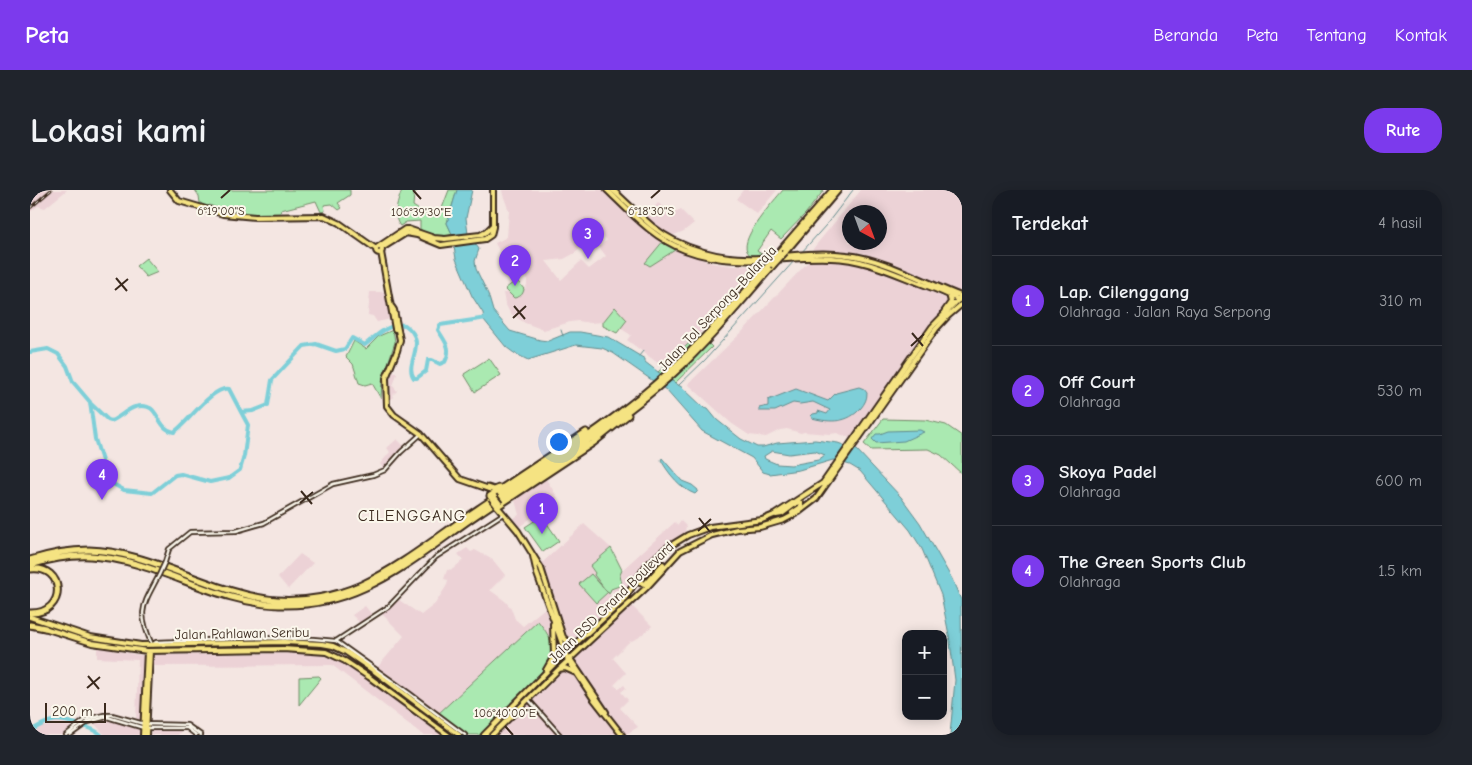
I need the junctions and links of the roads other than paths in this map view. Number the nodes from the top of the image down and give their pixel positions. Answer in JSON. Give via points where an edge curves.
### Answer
{"nodes":[{"id":1,"x":170,"y":190,"type":"edge"},
{"id":2,"x":493,"y":190,"type":"edge"},
{"id":3,"x":610,"y":190,"type":"edge"},
{"id":4,"x":833,"y":190,"type":"edge"},
{"id":5,"x":838,"y":190,"type":"edge"},
{"id":6,"x":494,"y":224,"type":"junction"},
{"id":7,"x":652,"y":228,"type":"junction"},
{"id":8,"x":379,"y":250,"type":"junction"},
{"id":9,"x":782,"y":252,"type":"junction"},
{"id":10,"x":803,"y":258,"type":"junction"},
{"id":11,"x":804,"y":264,"type":"dead end"},
{"id":12,"x":948,"y":294,"type":"junction"},
{"id":13,"x":961,"y":297,"type":"edge"},
{"id":14,"x":962,"y":303,"type":"edge"},
{"id":15,"x":943,"y":314,"type":"junction"},
{"id":16,"x":876,"y":411,"type":"junction"},
{"id":17,"x":605,"y":427,"type":"junction"},
{"id":18,"x":421,"y":434,"type":"junction"},
{"id":19,"x":834,"y":472,"type":"junction"},
{"id":20,"x":512,"y":482,"type":"junction"},
{"id":21,"x":486,"y":488,"type":"junction"},
{"id":22,"x":492,"y":496,"type":"junction"},
{"id":23,"x":500,"y":507,"type":"junction"},
{"id":24,"x":774,"y":515,"type":"junction"},
{"id":25,"x":768,"y":524,"type":"junction"},
{"id":26,"x":676,"y":542,"type":"junction"},
{"id":27,"x":680,"y":551,"type":"junction"},
{"id":28,"x":30,"y":560,"type":"edge"},
{"id":29,"x":30,"y":565,"type":"edge"},
{"id":30,"x":30,"y":569,"type":"edge"},
{"id":31,"x":538,"y":569,"type":"junction"},
{"id":32,"x":30,"y":615,"type":"edge"},
{"id":33,"x":553,"y":619,"type":"junction"},
{"id":34,"x":30,"y":624,"type":"edge"},
{"id":35,"x":45,"y":628,"type":"joint"},
{"id":36,"x":336,"y":641,"type":"junction"},
{"id":37,"x":576,"y":643,"type":"junction"},
{"id":38,"x":214,"y":644,"type":"junction"},
{"id":39,"x":152,"y":645,"type":"junction"},
{"id":40,"x":333,"y":646,"type":"junction"},
{"id":41,"x":149,"y":651,"type":"junction"},
{"id":42,"x":214,"y":651,"type":"junction"},
{"id":43,"x":566,"y":651,"type":"junction"},
{"id":44,"x":578,"y":652,"type":"junction"},
{"id":45,"x":331,"y":654,"type":"junction"},
{"id":46,"x":569,"y":659,"type":"junction"},
{"id":47,"x":576,"y":668,"type":"junction"},
{"id":48,"x":557,"y":671,"type":"junction"},
{"id":49,"x":575,"y":673,"type":"junction"},
{"id":50,"x":539,"y":680,"type":"junction"},
{"id":51,"x":529,"y":700,"type":"junction"},
{"id":52,"x":146,"y":726,"type":"junction"},
{"id":53,"x":77,"y":727,"type":"junction"},
{"id":54,"x":616,"y":727,"type":"junction"},
{"id":55,"x":486,"y":734,"type":"edge"},
{"id":56,"x":66,"y":735,"type":"edge"},
{"id":57,"x":70,"y":735,"type":"edge"},
{"id":58,"x":145,"y":735,"type":"edge"},
{"id":59,"x":196,"y":735,"type":"edge"},
{"id":60,"x":201,"y":735,"type":"edge"},
{"id":61,"x":448,"y":735,"type":"edge"},
{"id":62,"x":459,"y":735,"type":"edge"},
{"id":63,"x":464,"y":735,"type":"edge"},
{"id":64,"x":492,"y":735,"type":"edge"},
{"id":65,"x":560,"y":735,"type":"edge"},
{"id":66,"x":623,"y":735,"type":"edge"}],
"edges":[{"from":1,"to":8,"type":"main road","via":[[179,201],[223,214],[324,216]]},
{"from":2,"to":6,"type":"main road"},
{"from":3,"to":7,"type":"main road"},
{"from":4,"to":9,"type":"highway","name":"Jalan Tol Serpong–Balaraja"},
{"from":5,"to":9,"type":"highway","name":"Jalan Tol Serpong–Balaraja"},
{"from":6,"to":8,"type":"main road","via":[[486,232],[446,239],[405,230]]},
{"from":6,"to":8,"type":"main road","via":[[490,236],[485,239],[441,245],[417,234],[406,233]]},
{"from":7,"to":10,"type":"main road","via":[[683,249],[709,257],[740,261]]},
{"from":7,"to":13,"type":"main road","via":[[683,245],[720,256],[835,254],[867,259]]},
{"from":8,"to":18,"type":"main road","via":[[398,346],[386,378],[387,406]]},
{"from":9,"to":17,"type":"highway","name":"Jalan Tol Serpong–Balaraja","bridge":true,"via":[[712,331],[637,402]]},
{"from":10,"to":11,"type":"main road"},
{"from":10,"to":12,"type":"main road","via":[[868,263]]},
{"from":12,"to":13,"type":"main road"},
{"from":12,"to":15,"type":"main road","via":[[951,302]]},
{"from":13,"to":14,"type":"main road"},
{"from":13,"to":15,"type":"main road","name":"Jalan BSD Grand Boulevard"},
{"from":14,"to":16,"type":"main road","name":"Jalan BSD Grand Boulevard","via":[[938,327]]},
{"from":15,"to":16,"type":"main road","name":"Jalan BSD Grand Boulevard"},
{"from":16,"to":19,"type":"main road","name":"Jalan BSD Grand Boulevard"},
{"from":17,"to":20,"type":"highway"},
{"from":17,"to":23,"type":"highway"},
{"from":17,"to":28,"type":"highway","name":"Jalan Tol Serpong–Balaraja","via":[[396,565],[361,585],[333,594],[290,601],[248,596],[141,560],[98,551],[69,551]]},
{"from":17,"to":29,"type":"highway","name":"Jalan Tol Serpong–Balaraja","via":[[398,569],[363,589],[334,599],[290,605],[247,601],[111,558],[70,556]]},
{"from":18,"to":21,"type":"main road","via":[[460,479]]},
{"from":18,"to":39,"type":"street","bridge":true,"via":[[385,470],[333,484],[264,523],[231,532],[190,532],[169,548],[142,611]]},
{"from":19,"to":24,"type":"main road","name":"Jalan BSD Grand Boulevard","via":[[815,490]]},
{"from":19,"to":25,"type":"main road","name":"Jalan BSD Grand Boulevard","via":[[820,495],[804,509]]},
{"from":20,"to":21,"type":"highway","via":[[496,490]]},
{"from":20,"to":22,"type":"highway"},
{"from":21,"to":22,"type":"main road"},
{"from":22,"to":23,"type":"main road","bridge":true},
{"from":23,"to":31,"type":"main road","via":[[534,556]]},
{"from":23,"to":36,"type":"street","via":[[436,556],[388,607]]},
{"from":24,"to":25,"type":"main road","via":[[798,502],[802,505],[793,513]]},
{"from":24,"to":26,"type":"main road","name":"Jalan BSD Grand Boulevard","via":[[762,520],[710,527]]},
{"from":25,"to":27,"type":"main road","name":"Jalan BSD Grand Boulevard","via":[[712,535]]},
{"from":26,"to":27,"type":"main road","via":[[656,560],[640,583],[645,584]]},
{"from":26,"to":37,"type":"main road","name":"Jalan BSD Grand Boulevard","via":[[653,559],[623,601]]},
{"from":27,"to":44,"type":"main road","name":"Jalan BSD Grand Boulevard"},
{"from":30,"to":32,"type":"highway","via":[[41,569],[51,574],[58,590],[52,606]]},
{"from":31,"to":33,"type":"main road"},
{"from":31,"to":37,"type":"main road","via":[[563,638]]},
{"from":32,"to":39,"type":"main road","name":"Jalan Pahlawan Seribu","via":[[90,637]]},
{"from":33,"to":43,"type":"main road"},
{"from":33,"to":50,"type":"main road","via":[[554,656]]},
{"from":34,"to":35,"type":"highway"},
{"from":35,"to":41,"type":"main road","name":"Jalan Pahlawan Seribu","via":[[92,643]]},
{"from":36,"to":39,"type":"street","via":[[260,638],[156,642]]},
{"from":36,"to":63,"type":"street"},
{"from":37,"to":43,"type":"main road","name":"Jalan BSD Grand Boulevard"},
{"from":38,"to":39,"type":"main road","name":"Jalan Pahlawan Seribu"},
{"from":38,"to":40,"type":"main road","name":"Jalan Pahlawan Seribu","via":[[284,642]]},
{"from":38,"to":42,"type":"main road"},
{"from":40,"to":45,"type":"main road"},
{"from":40,"to":62,"type":"main road","name":"Jalan Pahlawan Seribu","via":[[374,671]]},
{"from":41,"to":42,"type":"main road","name":"Jalan Pahlawan Seribu"},
{"from":41,"to":52,"type":"main road"},
{"from":42,"to":45,"type":"main road","name":"Jalan Pahlawan Seribu","via":[[283,649]]},
{"from":43,"to":46,"type":"main road"},
{"from":43,"to":50,"type":"main road","name":"Jalan BSD Grand Boulevard"},
{"from":44,"to":46,"type":"main road","name":"Jalan BSD Grand Boulevard"},
{"from":44,"to":47,"type":"main road"},
{"from":45,"to":61,"type":"main road","name":"Jalan Pahlawan Seribu","via":[[369,677]]},
{"from":46,"to":47,"type":"main road"},
{"from":46,"to":48,"type":"main road","name":"Jalan BSD Grand Boulevard"},
{"from":46,"to":49,"type":"main road"},
{"from":47,"to":54,"type":"main road"},
{"from":48,"to":49,"type":"main road","via":[[565,668]]},
{"from":48,"to":51,"type":"main road","name":"Jalan BSD Grand Boulevard"},
{"from":49,"to":54,"type":"main road"},
{"from":50,"to":55,"type":"main road","name":"Jalan BSD Grand Boulevard"},
{"from":51,"to":64,"type":"main road","name":"Jalan BSD Grand Boulevard"},
{"from":51,"to":65,"type":"street"},
{"from":52,"to":53,"type":"street","via":[[107,717]]},
{"from":52,"to":58,"type":"main road"},
{"from":52,"to":59,"type":"street","via":[[187,728]]},
{"from":52,"to":60,"type":"street","via":[[187,725]]},
{"from":53,"to":56,"type":"street"},
{"from":53,"to":57,"type":"street"},
{"from":54,"to":66,"type":"main road"}]}
